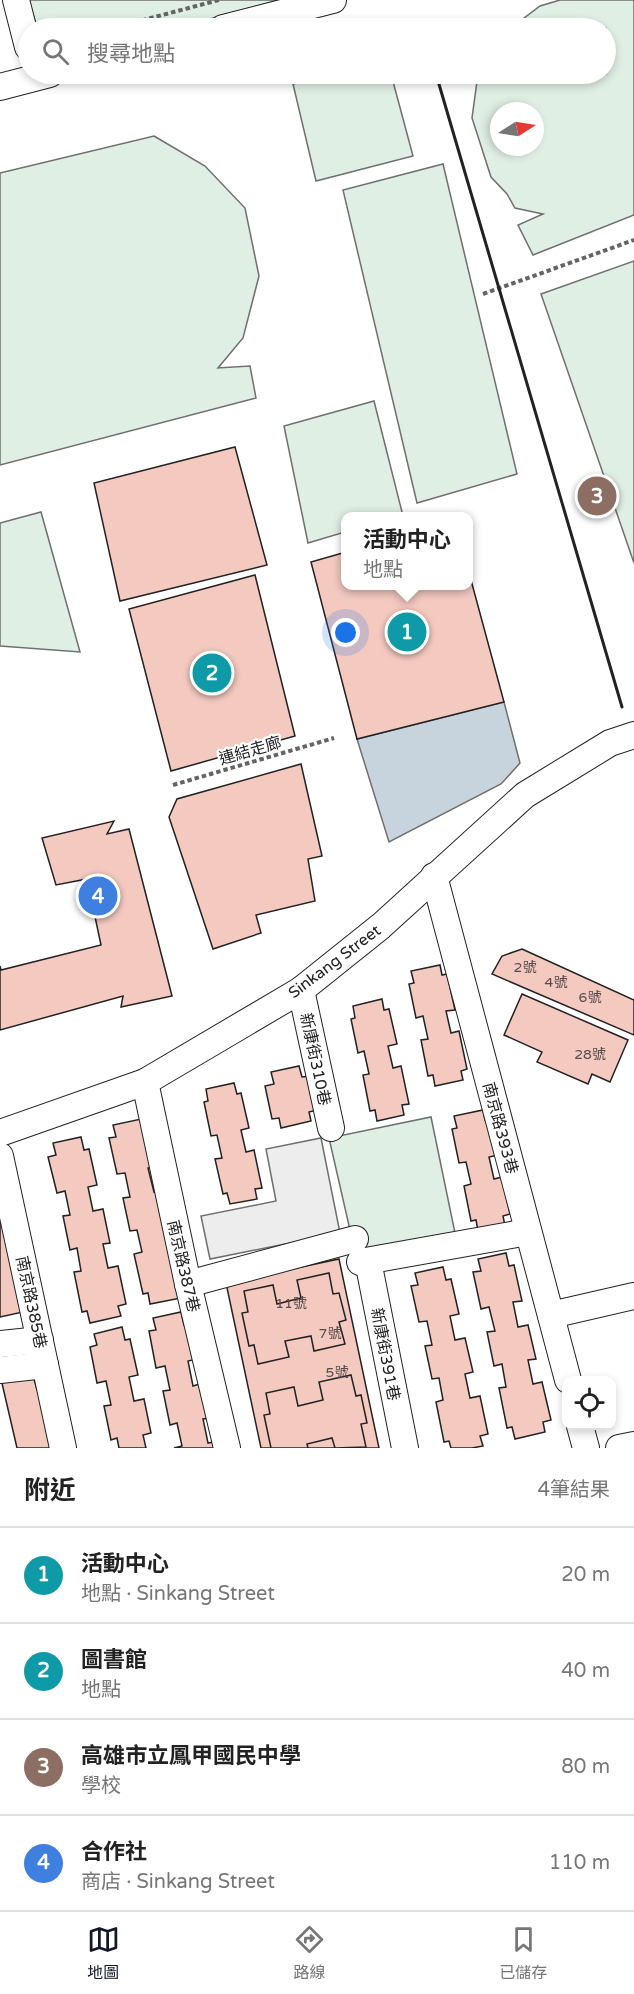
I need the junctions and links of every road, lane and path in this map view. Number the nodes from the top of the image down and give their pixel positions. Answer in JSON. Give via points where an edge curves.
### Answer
{"nodes":[{"id":1,"x":16,"y":0,"type":"edge"},
{"id":2,"x":219,"y":0,"type":"edge"},
{"id":3,"x":333,"y":0,"type":"edge"},
{"id":4,"x":20,"y":18,"type":"edge"},
{"id":5,"x":151,"y":18,"type":"edge"},
{"id":6,"x":262,"y":18,"type":"edge"},
{"id":7,"x":18,"y":82,"type":"edge"},
{"id":8,"x":0,"y":87,"type":"edge"},
{"id":9,"x":634,"y":240,"type":"edge"},
{"id":10,"x":483,"y":294,"type":"dead end"},
{"id":11,"x":634,"y":735,"type":"edge"},
{"id":12,"x":334,"y":738,"type":"dead end"},
{"id":13,"x":172,"y":785,"type":"dead end"},
{"id":14,"x":434,"y":876,"type":"junction"},
{"id":15,"x":301,"y":990,"type":"junction"},
{"id":16,"x":145,"y":1082,"type":"junction"},
{"id":17,"x":331,"y":1128,"type":"dead end"},
{"id":18,"x":0,"y":1133,"type":"edge"},
{"id":19,"x":0,"y":1156,"type":"edge"},
{"id":20,"x":528,"y":1232,"type":"junction"},
{"id":21,"x":361,"y":1254,"type":"junction"},
{"id":22,"x":188,"y":1284,"type":"junction"},
{"id":23,"x":634,"y":1296,"type":"edge"},
{"id":24,"x":551,"y":1315,"type":"junction"},
{"id":25,"x":0,"y":1344,"type":"edge"},
{"id":26,"x":43,"y":1352,"type":"junction"},
{"id":27,"x":0,"y":1370,"type":"edge"},
{"id":28,"x":567,"y":1376,"type":"edge"},
{"id":29,"x":581,"y":1430,"type":"edge"},
{"id":30,"x":634,"y":1445,"type":"edge"},
{"id":31,"x":63,"y":1448,"type":"edge"},
{"id":32,"x":227,"y":1448,"type":"edge"},
{"id":33,"x":405,"y":1448,"type":"edge"},
{"id":34,"x":586,"y":1448,"type":"edge"},
{"id":35,"x":619,"y":1448,"type":"edge"}],
"edges":[{"from":1,"to":4,"type":"street"},
{"from":2,"to":5,"type":"path"},
{"from":3,"to":6,"type":"street"},
{"from":7,"to":8,"type":"street"},
{"from":9,"to":10,"type":"path"},
{"from":11,"to":14,"type":"street","name":"Sinkang Street","via":[[610,743],[525,795]]},
{"from":12,"to":13,"type":"path","name":"連結走廊"},
{"from":14,"to":15,"type":"street","name":"Sinkang Street","via":[[381,926]]},
{"from":14,"to":20,"type":"street","name":"南京路393巷"},
{"from":15,"to":16,"type":"street","name":"Sinkang Street"},
{"from":15,"to":17,"type":"street","name":"新康街310巷"},
{"from":16,"to":18,"type":"street","name":"Sinkang Street"},
{"from":16,"to":22,"type":"street","name":"南京路387巷"},
{"from":19,"to":26,"type":"street","name":"南京路385巷"},
{"from":20,"to":21,"type":"street"},
{"from":20,"to":24,"type":"street","name":"南京路393巷"},
{"from":21,"to":22,"type":"street"},
{"from":21,"to":33,"type":"street","name":"新康街391巷"},
{"from":22,"to":32,"type":"street","name":"南京路387巷"},
{"from":23,"to":24,"type":"street"},
{"from":24,"to":28,"type":"street","name":"南京路393巷"},
{"from":25,"to":26,"type":"street"},
{"from":26,"to":27,"type":"street"},
{"from":26,"to":31,"type":"street","name":"南京路385巷"},
{"from":29,"to":34,"type":"street"},
{"from":30,"to":35,"type":"street"}]}
